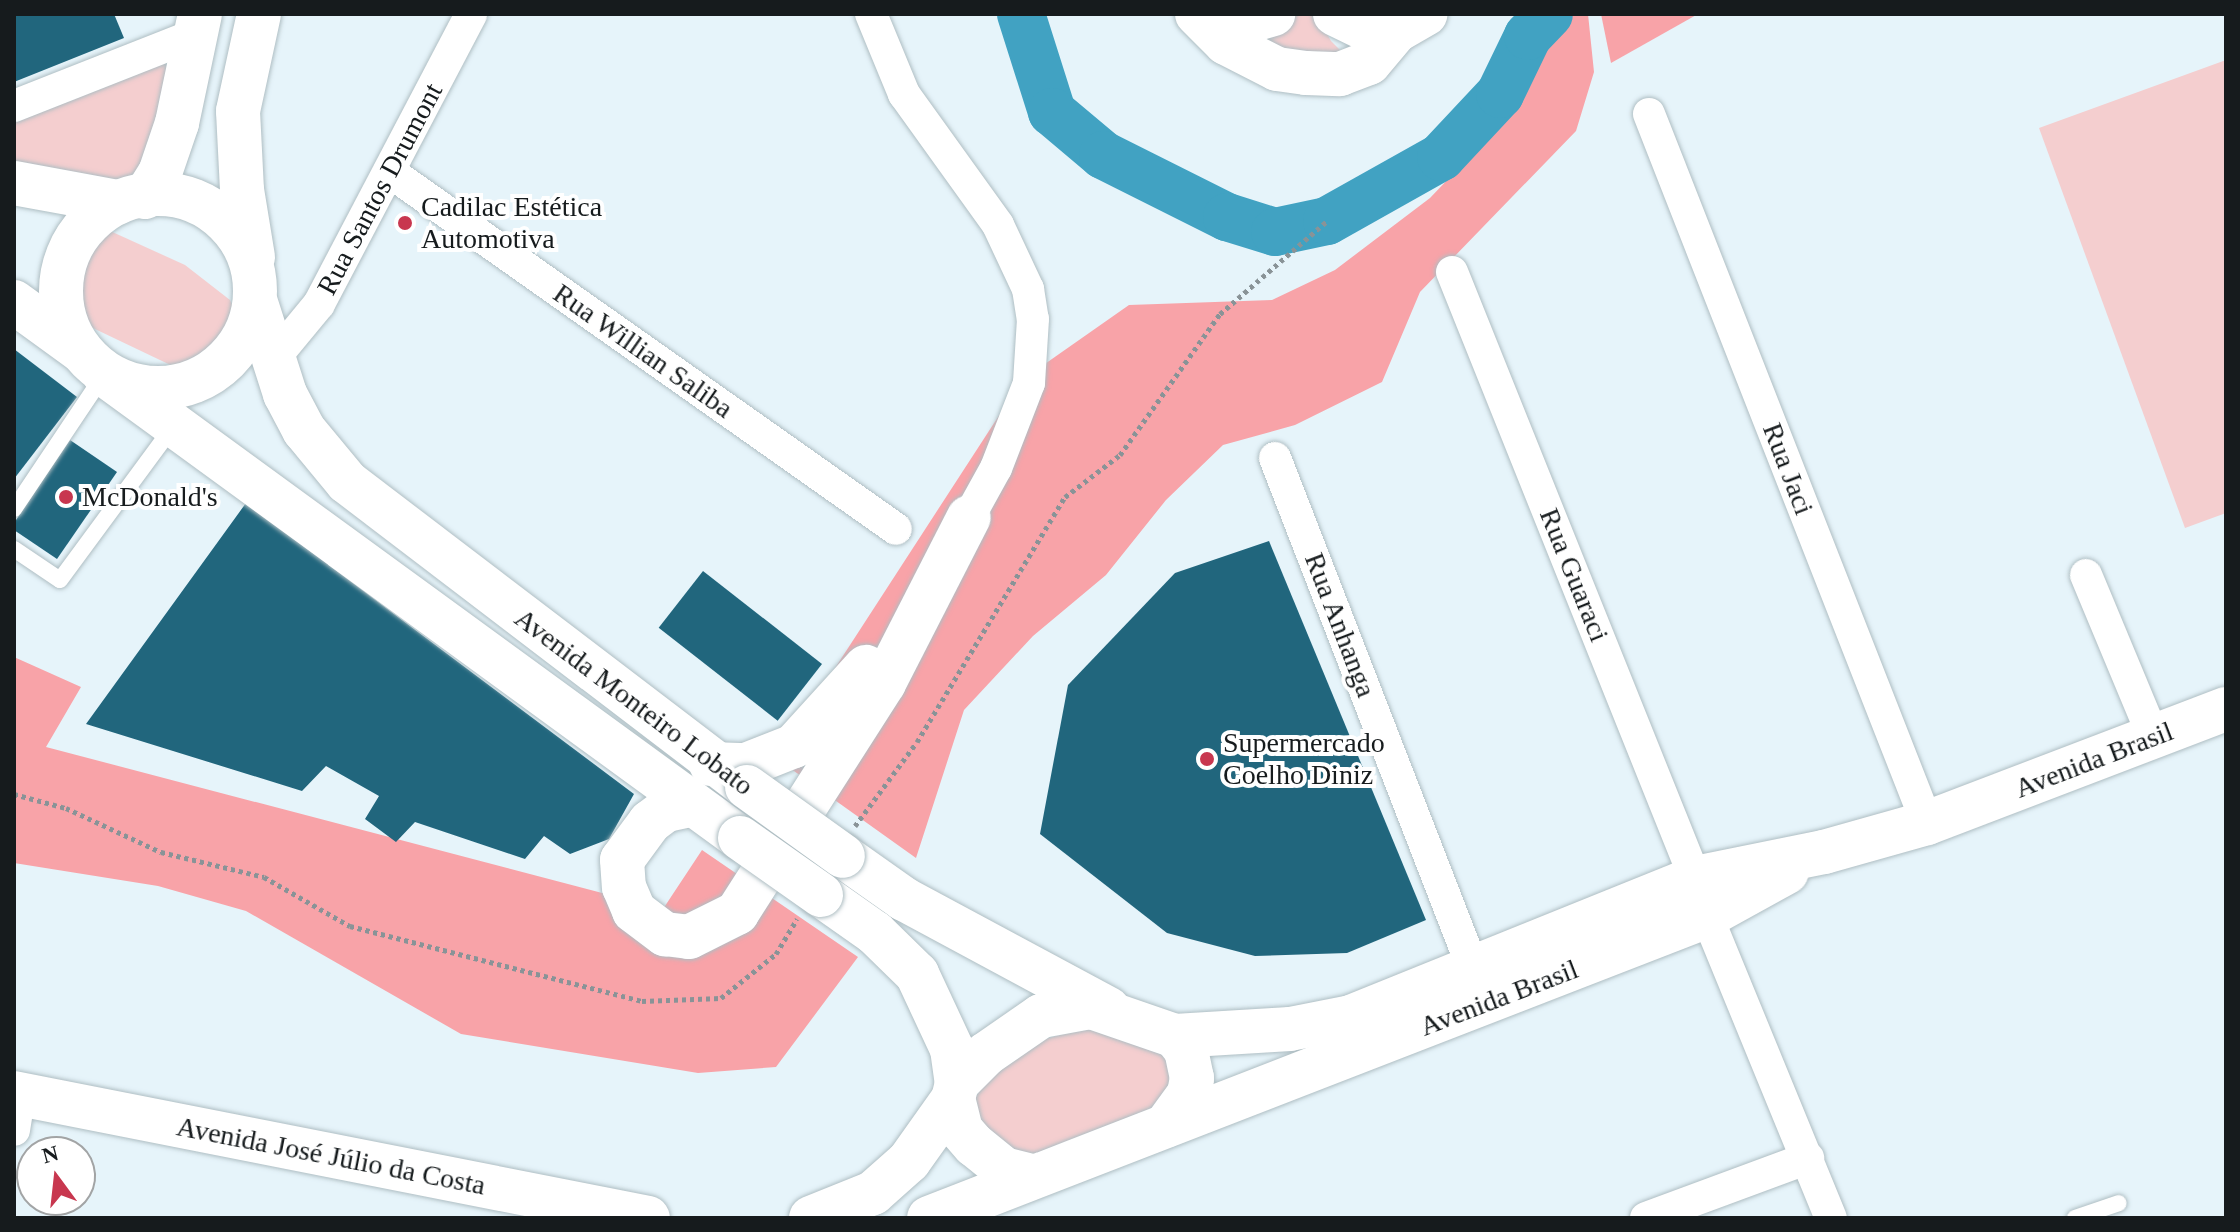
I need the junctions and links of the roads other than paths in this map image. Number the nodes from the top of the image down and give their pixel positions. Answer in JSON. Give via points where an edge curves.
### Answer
{"nodes":[{"id":1,"x":259,"y":14,"type":"edge"},
{"id":2,"x":471,"y":14,"type":"edge"},
{"id":3,"x":871,"y":14,"type":"edge"},
{"id":4,"x":1197,"y":14,"type":"edge"},
{"id":5,"x":1234,"y":14,"type":"edge"},
{"id":6,"x":1273,"y":14,"type":"edge"},
{"id":7,"x":1335,"y":14,"type":"edge"},
{"id":8,"x":1411,"y":23,"type":"edge"},
{"id":9,"x":197,"y":24,"type":"edge"},
{"id":10,"x":14,"y":106,"type":"edge"},
{"id":11,"x":1649,"y":114,"type":"dead end"},
{"id":12,"x":390,"y":172,"type":"junction"},
{"id":13,"x":14,"y":183,"type":"edge"},
{"id":14,"x":132,"y":199,"type":"junction"},
{"id":15,"x":1452,"y":272,"type":"dead end"},
{"id":16,"x":255,"y":287,"type":"junction"},
{"id":17,"x":14,"y":302,"type":"edge"},
{"id":18,"x":276,"y":356,"type":"junction"},
{"id":19,"x":96,"y":365,"type":"junction"},
{"id":20,"x":173,"y":427,"type":"junction"},
{"id":21,"x":1275,"y":458,"type":"dead end"},
{"id":22,"x":14,"y":509,"type":"edge"},
{"id":23,"x":969,"y":517,"type":"junction"},
{"id":24,"x":896,"y":529,"type":"dead end"},
{"id":25,"x":14,"y":549,"type":"edge"},
{"id":26,"x":2086,"y":575,"type":"dead end"},
{"id":27,"x":2226,"y":709,"type":"edge"},
{"id":28,"x":2154,"y":738,"type":"junction"},
{"id":29,"x":729,"y":776,"type":"junction"},
{"id":30,"x":690,"y":805,"type":"junction"},
{"id":31,"x":1927,"y":823,"type":"junction"},
{"id":32,"x":1701,"y":897,"type":"junction"},
{"id":33,"x":1474,"y":971,"type":"junction"},
{"id":34,"x":1108,"y":1009,"type":"junction"},
{"id":35,"x":1175,"y":1036,"type":"junction"},
{"id":36,"x":955,"y":1091,"type":"junction"},
{"id":37,"x":16,"y":1106,"type":"edge"},
{"id":38,"x":1166,"y":1126,"type":"junction"},
{"id":39,"x":1808,"y":1158,"type":"junction"},
{"id":40,"x":1032,"y":1176,"type":"junction"},
{"id":41,"x":2119,"y":1203,"type":"dead end"},
{"id":42,"x":941,"y":1216,"type":"edge"},
{"id":43,"x":648,"y":1218,"type":"edge"},
{"id":44,"x":811,"y":1218,"type":"edge"},
{"id":45,"x":1646,"y":1218,"type":"edge"},
{"id":46,"x":1831,"y":1218,"type":"edge"},
{"id":47,"x":2075,"y":1218,"type":"edge"}],
"edges":[{"from":1,"to":16,"type":"main road","via":[[238,111]]},
{"from":2,"to":12,"type":"street","name":"Rua Santos Drumont"},
{"from":3,"to":23,"type":"street","via":[[904,94],[998,225],[1028,289],[1033,319],[1029,383]]},
{"from":4,"to":8,"type":"main road","via":[[1226,43],[1277,69],[1306,73],[1340,74],[1369,63]]},
{"from":5,"to":6,"type":"main road","via":[[1256,19]]},
{"from":7,"to":8,"type":"main road","via":[[1354,28]]},
{"from":9,"to":10,"type":"street"},
{"from":9,"to":14,"type":"main road","via":[[177,123],[160,173]]},
{"from":11,"to":31,"type":"street","name":"Rua Jaci"},
{"from":12,"to":18,"type":"street","name":"Rua Santos Drumont","via":[[319,304]]},
{"from":12,"to":24,"type":"street","name":"Rua Willian Saliba"},
{"from":13,"to":14,"type":"main road"},
{"from":14,"to":16,"type":"main road","via":[[160,193],[203,204],[237,232]]},
{"from":14,"to":19,"type":"main road","via":[[77,236],[60,285],[71,336]]},
{"from":15,"to":32,"type":"street","name":"Rua Guaraci"},
{"from":16,"to":18,"type":"main road","name":"Avenida Monteiro Lobato"},
{"from":16,"to":19,"type":"main road","via":[[247,333],[229,359],[204,378],[174,388],[126,383]]},
{"from":17,"to":19,"type":"main road","name":"Avenida Monteiro Lobato"},
{"from":18,"to":29,"type":"main road","name":"Avenida Monteiro Lobato","via":[[285,394],[304,430],[347,482]]},
{"from":19,"to":20,"type":"main road","name":"Avenida Monteiro Lobato"},
{"from":19,"to":22,"type":"lane"},
{"from":20,"to":25,"type":"lane","via":[[60,580]]},
{"from":20,"to":30,"type":"main road","name":"Avenida Monteiro Lobato"},
{"from":21,"to":33,"type":"street","name":"Rua Anhanga"},
{"from":23,"to":29,"type":"main road","via":[[851,688],[814,730]]},
{"from":23,"to":30,"type":"main road","via":[[884,683],[737,913],[689,937],[665,934],[634,911],[624,887],[622,860],[650,822],[666,810]]},
{"from":26,"to":28,"type":"street"},
{"from":27,"to":28,"type":"main road","name":"Avenida Brasil"},
{"from":28,"to":31,"type":"main road","name":"Avenida Brasil"},
{"from":29,"to":34,"type":"main road","name":"Avenida Monteiro Lobato","bridge":true,"via":[[904,899]]},
{"from":30,"to":36,"type":"main road","name":"Avenida Monteiro Lobato","bridge":true,"via":[[875,933],[917,974],[952,1049]]},
{"from":31,"to":32,"type":"main road","name":"Avenida Brasil","via":[[1824,852]]},
{"from":32,"to":33,"type":"main road","name":"Avenida Brasil"},
{"from":32,"to":38,"type":"main road","name":"Avenida Brasil"},
{"from":32,"to":39,"type":"street","name":"Rua Guaraci"},
{"from":33,"to":35,"type":"main road","name":"Avenida Brasil","via":[[1351,1017],[1290,1029]]},
{"from":34,"to":35,"type":"main road"},
{"from":34,"to":36,"type":"main road","via":[[1064,1009],[1016,1029]]},
{"from":35,"to":38,"type":"main road","via":[[1186,1050],[1192,1078],[1189,1094]]},
{"from":36,"to":40,"type":"main road","via":[[961,1130],[974,1145],[1004,1169]]},
{"from":36,"to":44,"type":"main road","via":[[909,1161],[873,1193]]},
{"from":37,"to":43,"type":"main road","name":"Avenida José Júlio da Costa"},
{"from":38,"to":40,"type":"main road"},
{"from":39,"to":45,"type":"street"},
{"from":39,"to":46,"type":"street","name":"Rua Guaraci"},
{"from":40,"to":42,"type":"main road"},
{"from":41,"to":47,"type":"lane"}]}
